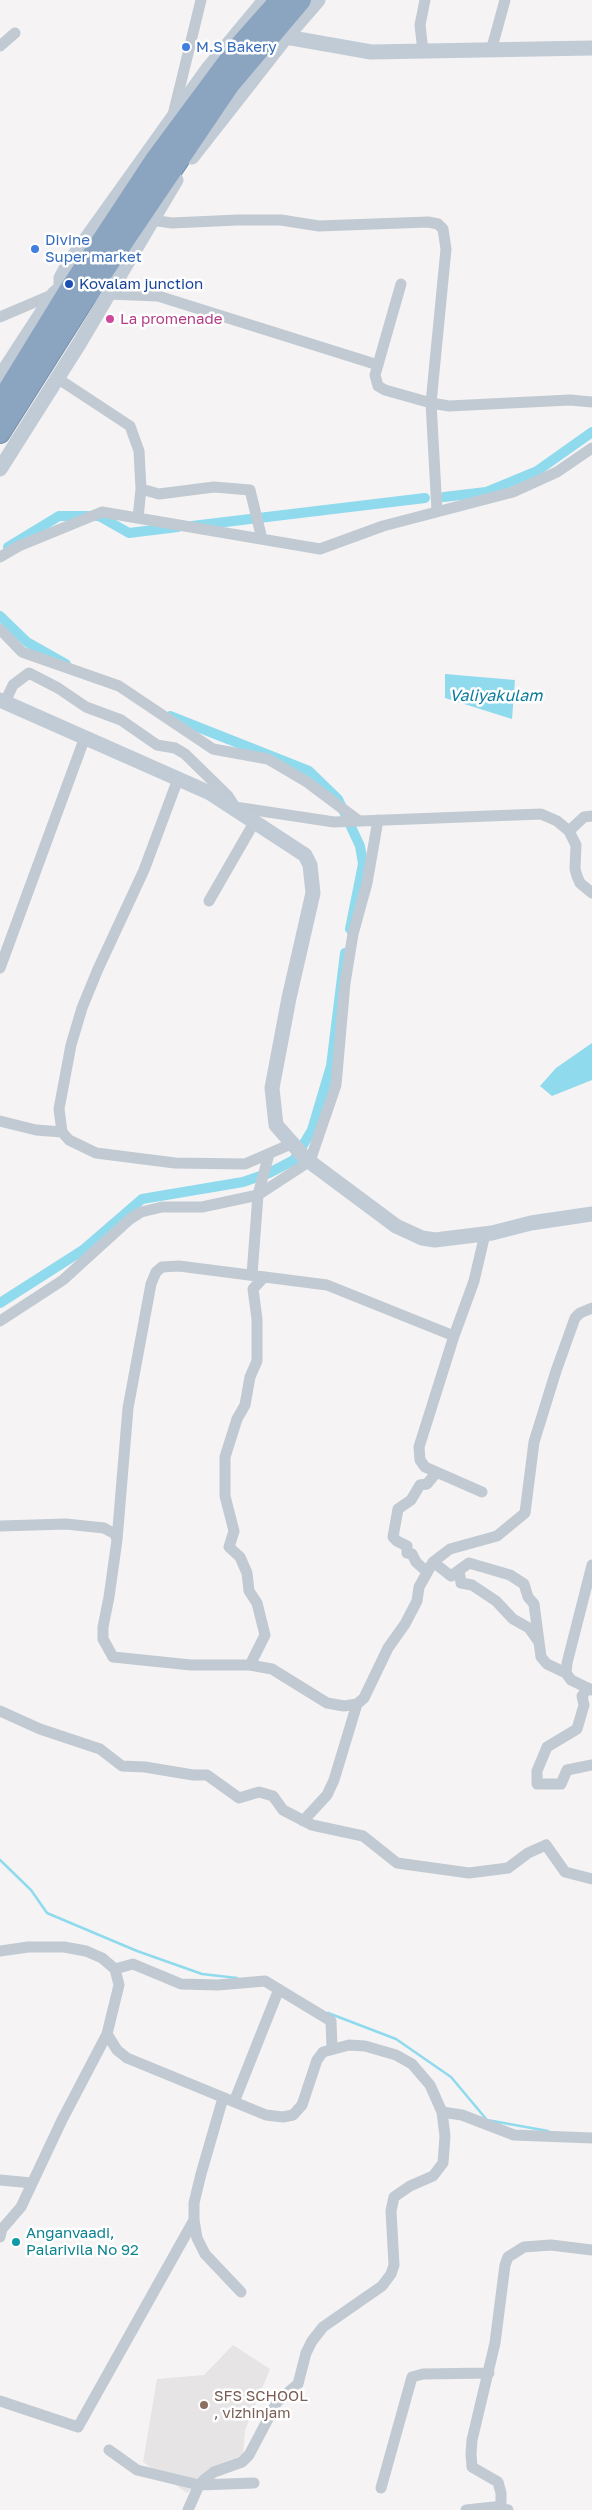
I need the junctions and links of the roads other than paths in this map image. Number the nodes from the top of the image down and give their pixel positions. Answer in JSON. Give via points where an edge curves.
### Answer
{"nodes":[{"id":1,"x":201,"y":0,"type":"edge"},
{"id":2,"x":265,"y":0,"type":"edge"},
{"id":3,"x":280,"y":0,"type":"edge"},
{"id":4,"x":301,"y":0,"type":"edge"},
{"id":5,"x":318,"y":0,"type":"edge"},
{"id":6,"x":425,"y":0,"type":"edge"},
{"id":7,"x":505,"y":0,"type":"edge"},
{"id":8,"x":15,"y":33,"type":"dead end"},
{"id":9,"x":286,"y":37,"type":"junction"},
{"id":10,"x":0,"y":46,"type":"edge"},
{"id":11,"x":592,"y":48,"type":"edge"},
{"id":12,"x":491,"y":51,"type":"junction"},
{"id":13,"x":423,"y":52,"type":"junction"},
{"id":14,"x":171,"y":120,"type":"junction"},
{"id":15,"x":151,"y":220,"type":"junction"},
{"id":16,"x":401,"y":284,"type":"dead end"},
{"id":17,"x":66,"y":294,"type":"junction"},
{"id":18,"x":108,"y":294,"type":"junction"},
{"id":19,"x":0,"y":317,"type":"edge"},
{"id":20,"x":378,"y":365,"type":"junction"},
{"id":21,"x":0,"y":377,"type":"edge"},
{"id":22,"x":57,"y":378,"type":"junction"},
{"id":23,"x":592,"y":402,"type":"edge"},
{"id":24,"x":0,"y":403,"type":"edge"},
{"id":25,"x":431,"y":403,"type":"junction"},
{"id":26,"x":0,"y":433,"type":"edge"},
{"id":27,"x":592,"y":448,"type":"edge"},
{"id":28,"x":0,"y":469,"type":"edge"},
{"id":29,"x":141,"y":488,"type":"junction"},
{"id":30,"x":437,"y":511,"type":"junction"},
{"id":31,"x":138,"y":518,"type":"junction"},
{"id":32,"x":262,"y":539,"type":"junction"},
{"id":33,"x":0,"y":557,"type":"edge"},
{"id":34,"x":0,"y":629,"type":"edge"},
{"id":35,"x":3,"y":701,"type":"edge"},
{"id":36,"x":85,"y":737,"type":"junction"},
{"id":37,"x":178,"y":779,"type":"junction"},
{"id":38,"x":235,"y":808,"type":"junction"},
{"id":39,"x":592,"y":816,"type":"edge"},
{"id":40,"x":359,"y":820,"type":"junction"},
{"id":41,"x":378,"y":820,"type":"junction"},
{"id":42,"x":255,"y":821,"type":"junction"},
{"id":43,"x":569,"y":831,"type":"junction"},
{"id":44,"x":592,"y":893,"type":"edge"},
{"id":45,"x":209,"y":901,"type":"dead end"},
{"id":46,"x":0,"y":968,"type":"edge"},
{"id":47,"x":0,"y":1121,"type":"edge"},
{"id":48,"x":62,"y":1132,"type":"junction"},
{"id":49,"x":291,"y":1144,"type":"junction"},
{"id":50,"x":269,"y":1154,"type":"junction"},
{"id":51,"x":308,"y":1160,"type":"junction"},
{"id":52,"x":258,"y":1195,"type":"junction"},
{"id":53,"x":592,"y":1214,"type":"edge"},
{"id":54,"x":485,"y":1234,"type":"junction"},
{"id":55,"x":258,"y":1276,"type":"junction"},
{"id":56,"x":592,"y":1308,"type":"edge"},
{"id":57,"x":0,"y":1321,"type":"edge"},
{"id":58,"x":454,"y":1336,"type":"junction"},
{"id":59,"x":436,"y":1473,"type":"junction"},
{"id":60,"x":482,"y":1492,"type":"dead end"},
{"id":61,"x":0,"y":1526,"type":"edge"},
{"id":62,"x":117,"y":1540,"type":"junction"},
{"id":63,"x":592,"y":1565,"type":"edge"},
{"id":64,"x":430,"y":1567,"type":"junction"},
{"id":65,"x":459,"y":1571,"type":"junction"},
{"id":66,"x":540,"y":1644,"type":"junction"},
{"id":67,"x":250,"y":1665,"type":"junction"},
{"id":68,"x":566,"y":1673,"type":"junction"},
{"id":69,"x":590,"y":1689,"type":"edge"},
{"id":70,"x":357,"y":1704,"type":"junction"},
{"id":71,"x":0,"y":1710,"type":"edge"},
{"id":72,"x":592,"y":1765,"type":"edge"},
{"id":73,"x":303,"y":1820,"type":"junction"},
{"id":74,"x":592,"y":1879,"type":"edge"},
{"id":75,"x":0,"y":1951,"type":"edge"},
{"id":76,"x":114,"y":1969,"type":"junction"},
{"id":77,"x":279,"y":1989,"type":"junction"},
{"id":78,"x":107,"y":2034,"type":"junction"},
{"id":79,"x":332,"y":2048,"type":"junction"},
{"id":80,"x":228,"y":2100,"type":"junction"},
{"id":81,"x":442,"y":2112,"type":"junction"},
{"id":82,"x":592,"y":2138,"type":"edge"},
{"id":83,"x":0,"y":2180,"type":"edge"},
{"id":84,"x":32,"y":2183,"type":"junction"},
{"id":85,"x":194,"y":2220,"type":"junction"},
{"id":86,"x":0,"y":2238,"type":"edge"},
{"id":87,"x":592,"y":2250,"type":"edge"},
{"id":88,"x":241,"y":2292,"type":"dead end"},
{"id":89,"x":489,"y":2373,"type":"junction"},
{"id":90,"x":0,"y":2401,"type":"edge"},
{"id":91,"x":109,"y":2450,"type":"dead end"},
{"id":92,"x":254,"y":2483,"type":"dead end"},
{"id":93,"x":199,"y":2485,"type":"junction"},
{"id":94,"x":381,"y":2488,"type":"dead end"},
{"id":95,"x":504,"y":2509,"type":"edge"},
{"id":96,"x":188,"y":2510,"type":"edge"},
{"id":97,"x":466,"y":2510,"type":"edge"}],
"edges":[{"from":1,"to":14,"type":"street"},
{"from":2,"to":14,"type":"street"},
{"from":3,"to":17,"type":"highway","via":[[198,99]]},
{"from":4,"to":17,"type":"highway","via":[[230,84]]},
{"from":5,"to":9,"type":"street"},
{"from":6,"to":13,"type":"street","via":[[420,25]]},
{"from":7,"to":12,"type":"street"},
{"from":8,"to":10,"type":"street"},
{"from":9,"to":13,"type":"street","via":[[371,52]]},
{"from":9,"to":15,"type":"street","via":[[195,152]]},
{"from":11,"to":12,"type":"street"},
{"from":12,"to":13,"type":"street"},
{"from":14,"to":17,"type":"street","via":[[69,263],[61,278]]},
{"from":15,"to":18,"type":"street"},
{"from":15,"to":25,"type":"street","via":[[172,224],[237,220],[281,220],[319,226],[438,224],[443,229],[446,249]]},
{"from":16,"to":20,"type":"street"},
{"from":17,"to":19,"type":"street"},
{"from":17,"to":21,"type":"street"},
{"from":17,"to":24,"type":"highway"},
{"from":17,"to":26,"type":"highway"},
{"from":18,"to":20,"type":"street","via":[[158,296]]},
{"from":18,"to":22,"type":"street"},
{"from":20,"to":25,"type":"street","via":[[375,374],[378,386]]},
{"from":22,"to":28,"type":"street"},
{"from":22,"to":29,"type":"street","via":[[130,426],[139,451]]},
{"from":23,"to":25,"type":"street","via":[[570,400],[449,406]]},
{"from":25,"to":30,"type":"street"},
{"from":27,"to":30,"type":"street","via":[[557,472],[513,492]]},
{"from":29,"to":31,"type":"street"},
{"from":29,"to":32,"type":"street","via":[[159,494],[214,487],[250,490]]},
{"from":30,"to":32,"type":"street","via":[[320,549]]},
{"from":31,"to":32,"type":"street"},
{"from":31,"to":33,"type":"street","via":[[102,512]]},
{"from":34,"to":40,"type":"street","via":[[22,652],[119,686],[213,749],[268,759],[307,782]]},
{"from":35,"to":36,"type":"street"},
{"from":35,"to":38,"type":"street","via":[[13,685],[29,673],[86,707],[121,720],[157,745],[175,748],[185,754],[228,796]]},
{"from":36,"to":37,"type":"street"},
{"from":36,"to":46,"type":"street"},
{"from":37,"to":38,"type":"street"},
{"from":37,"to":48,"type":"street","via":[[144,870],[82,1008],[71,1045],[59,1109]]},
{"from":38,"to":40,"type":"street","via":[[334,822]]},
{"from":38,"to":42,"type":"street"},
{"from":39,"to":43,"type":"street","via":[[584,817]]},
{"from":40,"to":41,"type":"street"},
{"from":41,"to":43,"type":"street","via":[[541,814]]},
{"from":41,"to":51,"type":"street","via":[[345,983],[336,1085]]},
{"from":42,"to":45,"type":"street"},
{"from":42,"to":49,"type":"street","via":[[305,855],[313,877],[313,893],[272,1088],[276,1125]]},
{"from":43,"to":44,"type":"street","via":[[576,845],[576,876]]},
{"from":47,"to":48,"type":"street","via":[[36,1130]]},
{"from":48,"to":50,"type":"street","via":[[69,1140],[96,1154],[174,1163],[245,1164]]},
{"from":49,"to":50,"type":"street"},
{"from":49,"to":51,"type":"street"},
{"from":50,"to":52,"type":"street"},
{"from":51,"to":52,"type":"street"},
{"from":51,"to":54,"type":"street","via":[[396,1226],[422,1238],[435,1240]]},
{"from":52,"to":55,"type":"street"},
{"from":52,"to":57,"type":"street","via":[[202,1207],[162,1207],[141,1212],[63,1280]]},
{"from":53,"to":54,"type":"street","via":[[530,1223]]},
{"from":54,"to":58,"type":"street","via":[[474,1281]]},
{"from":55,"to":58,"type":"street","via":[[327,1285]]},
{"from":55,"to":62,"type":"street","via":[[168,1265],[156,1272],[128,1408]]},
{"from":55,"to":67,"type":"street","via":[[253,1289],[257,1361],[225,1466],[225,1496],[234,1531],[229,1547],[240,1557],[265,1634]]},
{"from":56,"to":64,"type":"street","via":[[575,1318],[556,1371],[534,1442],[525,1513],[497,1536],[450,1549]]},
{"from":58,"to":59,"type":"street","via":[[419,1447],[420,1460]]},
{"from":59,"to":60,"type":"street"},
{"from":59,"to":64,"type":"street","via":[[398,1509],[393,1537],[408,1546],[407,1553],[412,1554],[416,1562]]},
{"from":61,"to":62,"type":"street","via":[[40,1523],[104,1528],[113,1531]]},
{"from":62,"to":67,"type":"street","via":[[103,1627],[103,1639],[113,1657],[192,1665]]},
{"from":63,"to":68,"type":"street"},
{"from":64,"to":65,"type":"street","via":[[451,1576]]},
{"from":64,"to":70,"type":"street","via":[[405,1624],[388,1648],[364,1698]]},
{"from":65,"to":66,"type":"street","via":[[461,1583],[472,1585],[496,1601],[513,1619],[529,1628]]},
{"from":65,"to":66,"type":"street","via":[[469,1563],[510,1575],[524,1584],[534,1604]]},
{"from":66,"to":68,"type":"street","via":[[541,1656],[547,1664]]},
{"from":67,"to":70,"type":"street","via":[[272,1668],[327,1703]]},
{"from":68,"to":69,"type":"street","via":[[571,1680]]},
{"from":69,"to":72,"type":"street","via":[[582,1696],[584,1705],[577,1729],[547,1747],[537,1771],[537,1784],[561,1784],[567,1770]]},
{"from":70,"to":73,"type":"street","via":[[334,1780],[327,1795]]},
{"from":71,"to":73,"type":"street","via":[[40,1729],[100,1750],[122,1766],[207,1775],[240,1798],[259,1792],[272,1796],[283,1810]]},
{"from":73,"to":74,"type":"street","via":[[312,1825],[363,1836],[397,1863],[469,1874],[508,1868],[546,1845],[565,1872]]},
{"from":75,"to":76,"type":"street","via":[[64,1947],[102,1958]]},
{"from":76,"to":77,"type":"street","via":[[133,1964],[181,1984],[265,1981]]},
{"from":76,"to":78,"type":"street","via":[[119,1986]]},
{"from":77,"to":79,"type":"street","via":[[331,2021]]},
{"from":77,"to":80,"type":"street"},
{"from":78,"to":80,"type":"street","via":[[117,2050],[127,2058]]},
{"from":78,"to":84,"type":"street"},
{"from":79,"to":80,"type":"street","via":[[317,2060],[302,2105],[292,2115],[266,2115]]},
{"from":79,"to":81,"type":"street","via":[[366,2046],[396,2055],[421,2073],[438,2099]]},
{"from":80,"to":85,"type":"street","via":[[201,2174],[194,2203]]},
{"from":81,"to":82,"type":"street","via":[[462,2115],[514,2135]]},
{"from":81,"to":93,"type":"street","via":[[445,2136],[443,2162],[433,2176],[410,2186],[394,2198],[391,2211],[394,2265],[391,2274],[382,2286],[323,2327],[306,2353],[298,2384],[277,2402],[242,2462],[214,2472]]},
{"from":83,"to":84,"type":"street"},
{"from":84,"to":86,"type":"street","via":[[21,2207],[2,2229]]},
{"from":85,"to":88,"type":"street","via":[[197,2238],[205,2254]]},
{"from":85,"to":90,"type":"street","via":[[78,2427]]},
{"from":87,"to":89,"type":"street","via":[[538,2245],[516,2250],[508,2257]]},
{"from":89,"to":94,"type":"street","via":[[412,2377]]},
{"from":89,"to":95,"type":"street","via":[[472,2440],[472,2467],[498,2482]]},
{"from":91,"to":93,"type":"street","via":[[137,2470]]},
{"from":92,"to":93,"type":"street"},
{"from":93,"to":96,"type":"street"},
{"from":95,"to":97,"type":"street","via":[[474,2507]]}]}
